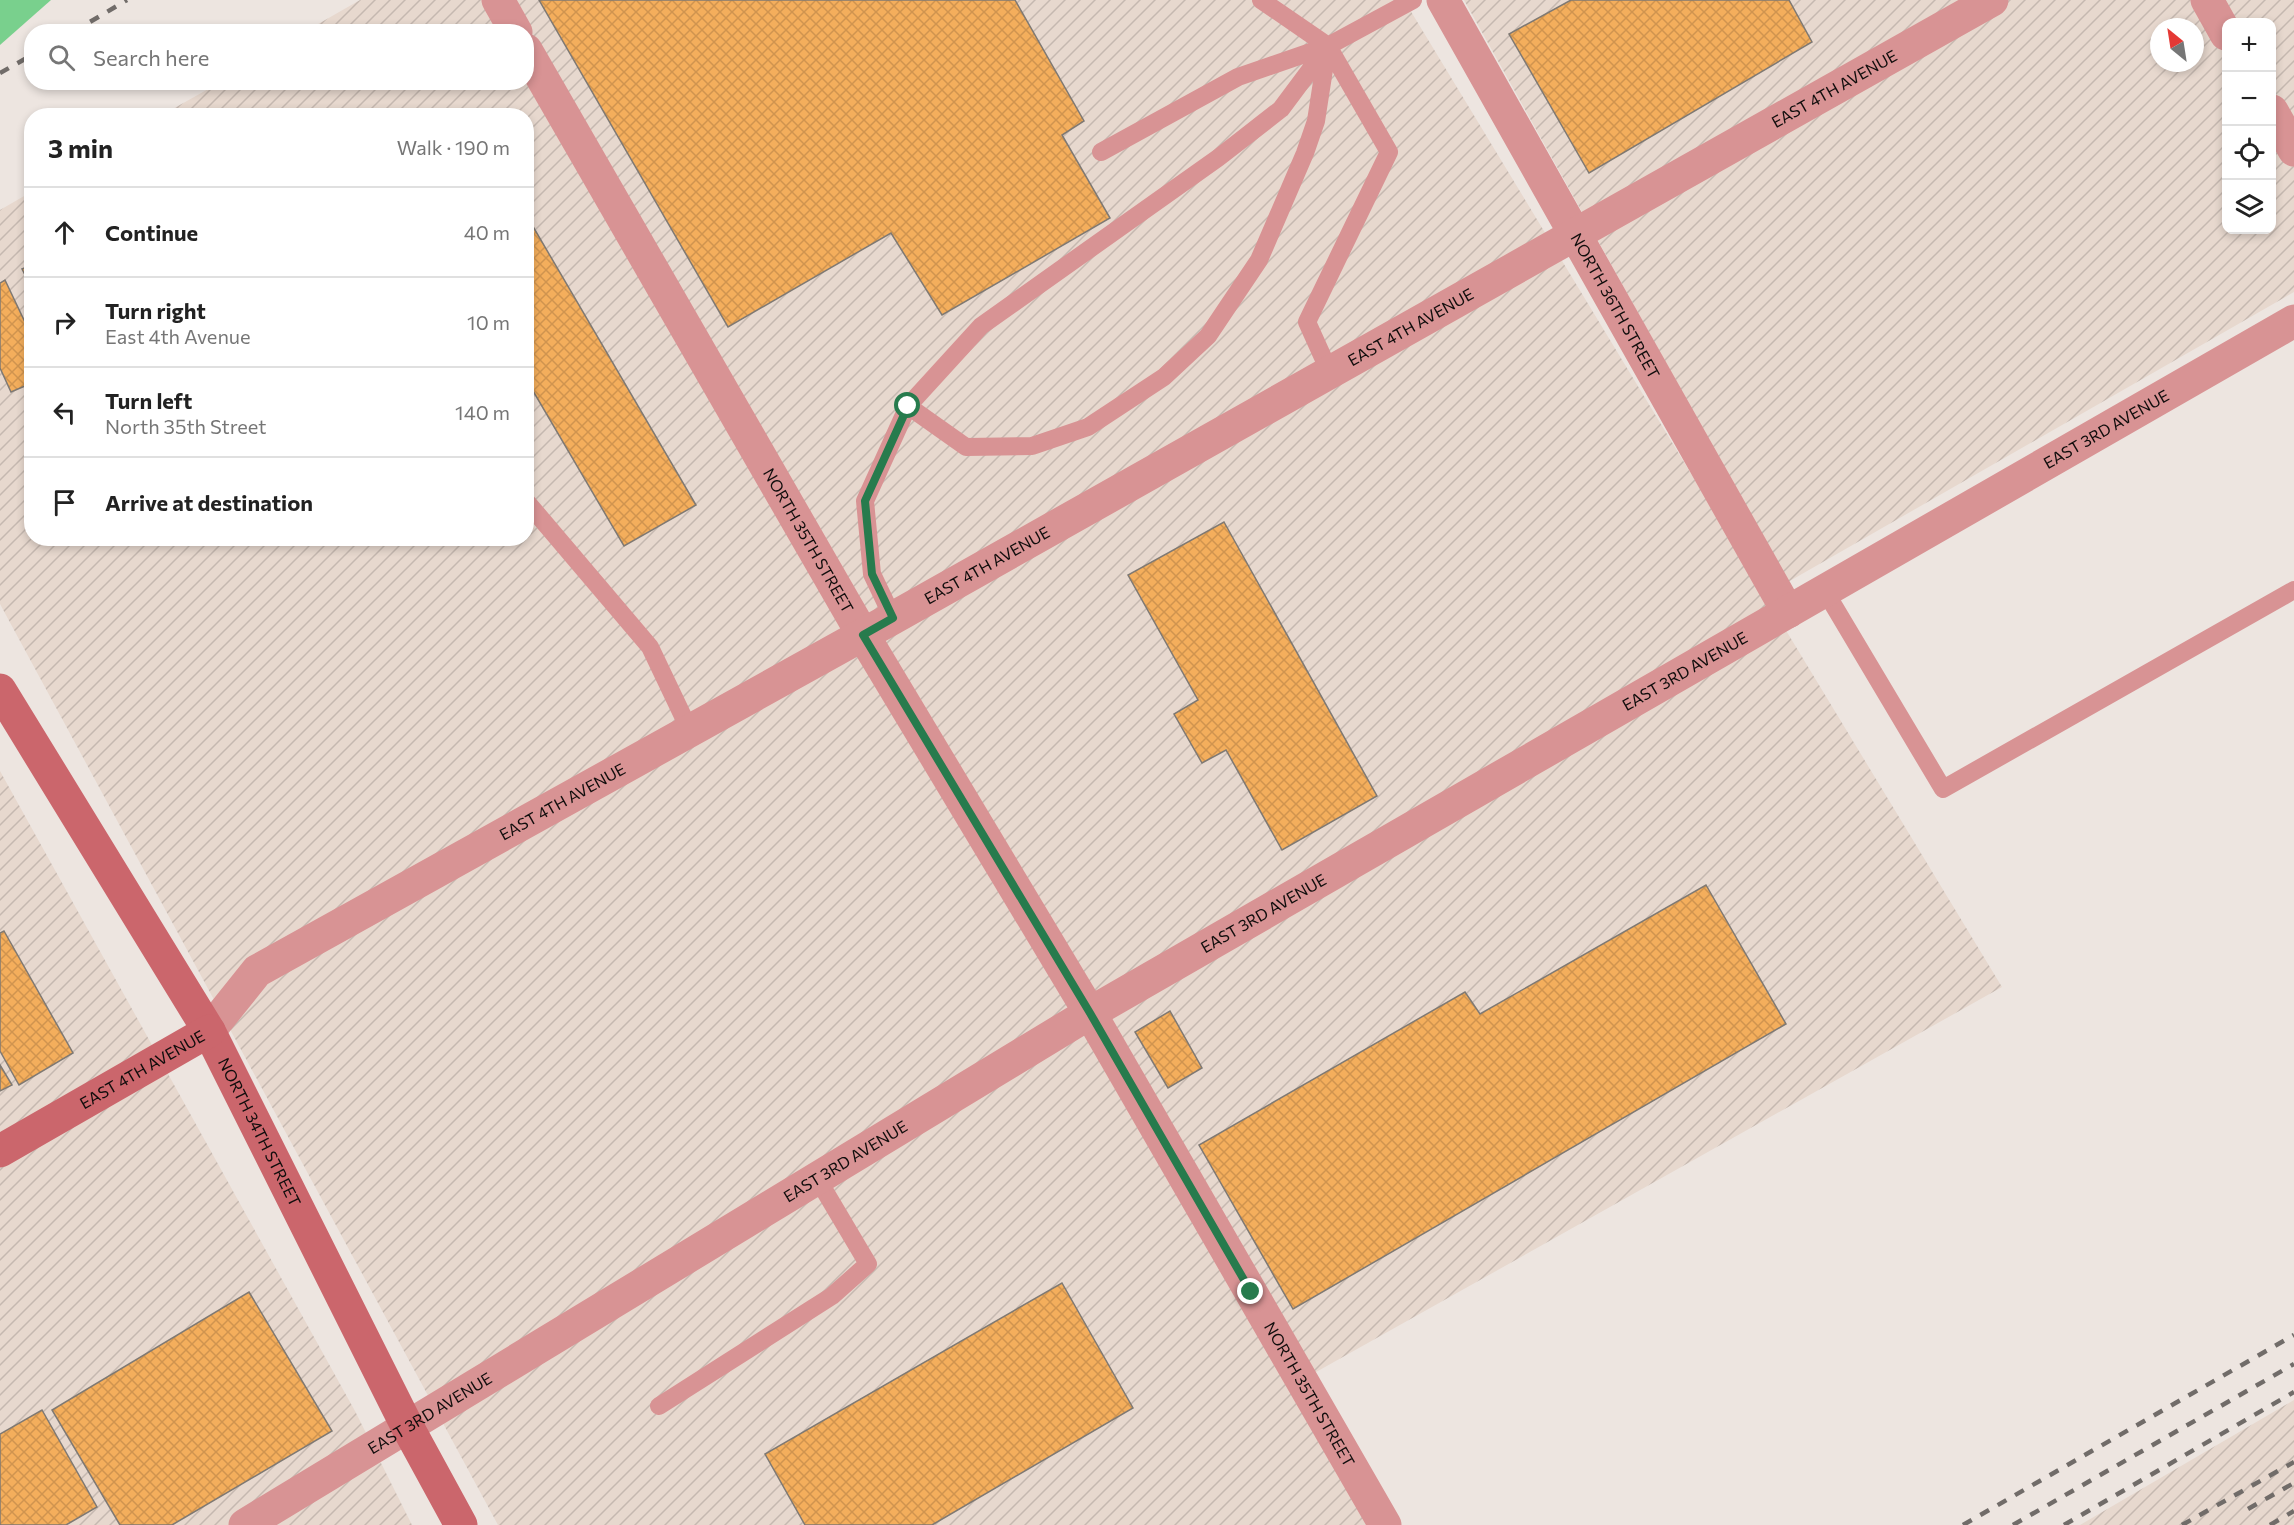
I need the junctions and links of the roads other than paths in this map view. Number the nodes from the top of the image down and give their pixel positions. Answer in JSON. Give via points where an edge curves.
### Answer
{"nodes":[{"id":1,"x":498,"y":0,"type":"edge"},
{"id":2,"x":1261,"y":0,"type":"edge"},
{"id":3,"x":1413,"y":0,"type":"edge"},
{"id":4,"x":1443,"y":0,"type":"edge"},
{"id":5,"x":1992,"y":0,"type":"edge"},
{"id":6,"x":2207,"y":0,"type":"edge"},
{"id":7,"x":512,"y":24,"type":"edge"},
{"id":8,"x":2222,"y":27,"type":"edge"},
{"id":9,"x":1328,"y":46,"type":"junction"},
{"id":10,"x":534,"y":64,"type":"edge"},
{"id":11,"x":2276,"y":119,"type":"edge"},
{"id":12,"x":2294,"y":150,"type":"edge"},
{"id":13,"x":1101,"y":152,"type":"dead end"},
{"id":14,"x":1575,"y":234,"type":"junction"},
{"id":15,"x":2294,"y":321,"type":"edge"},
{"id":16,"x":1330,"y":373,"type":"junction"},
{"id":17,"x":908,"y":406,"type":"junction"},
{"id":18,"x":534,"y":510,"type":"edge"},
{"id":19,"x":2294,"y":590,"type":"edge"},
{"id":20,"x":1825,"y":591,"type":"junction"},
{"id":21,"x":1788,"y":612,"type":"junction"},
{"id":22,"x":893,"y":618,"type":"junction"},
{"id":23,"x":863,"y":635,"type":"junction"},
{"id":24,"x":0,"y":690,"type":"edge"},
{"id":25,"x":690,"y":731,"type":"junction"},
{"id":26,"x":1090,"y":1013,"type":"junction"},
{"id":27,"x":209,"y":1031,"type":"junction"},
{"id":28,"x":0,"y":1151,"type":"edge"},
{"id":29,"x":817,"y":1178,"type":"junction"},
{"id":30,"x":659,"y":1406,"type":"dead end"},
{"id":31,"x":407,"y":1426,"type":"junction"},
{"id":32,"x":245,"y":1525,"type":"edge"},
{"id":33,"x":461,"y":1525,"type":"edge"},
{"id":34,"x":1385,"y":1525,"type":"edge"}],
"edges":[{"from":1,"to":7,"type":"street"},
{"from":2,"to":9,"type":"lane"},
{"from":3,"to":9,"type":"lane"},
{"from":4,"to":14,"type":"street","name":"NORTH 36TH STREET"},
{"from":5,"to":14,"type":"street","name":"EAST 4TH AVENUE"},
{"from":6,"to":8,"type":"street"},
{"from":9,"to":13,"type":"lane","via":[[1238,77]]},
{"from":9,"to":16,"type":"lane","via":[[1389,152],[1307,322]]},
{"from":9,"to":17,"type":"lane","via":[[1281,109],[981,326]]},
{"from":9,"to":17,"type":"lane","via":[[1316,121],[1259,260],[1208,336],[1164,377],[1088,427],[1032,446],[966,447]]},
{"from":10,"to":23,"type":"street","name":"NORTH 35TH STREET"},
{"from":11,"to":12,"type":"street"},
{"from":14,"to":16,"type":"street","name":"EAST 4TH AVENUE"},
{"from":14,"to":21,"type":"street","name":"NORTH 36TH STREET"},
{"from":15,"to":20,"type":"street","name":"EAST 3RD AVENUE"},
{"from":16,"to":22,"type":"street","name":"EAST 4TH AVENUE"},
{"from":17,"to":22,"type":"lane","via":[[865,501],[872,574]]},
{"from":18,"to":25,"type":"lane","via":[[650,647]]},
{"from":19,"to":20,"type":"lane","via":[[1943,789]]},
{"from":20,"to":21,"type":"street","name":"EAST 3RD AVENUE"},
{"from":21,"to":26,"type":"street","name":"EAST 3RD AVENUE"},
{"from":22,"to":23,"type":"street","name":"EAST 4TH AVENUE"},
{"from":23,"to":25,"type":"street","name":"EAST 4TH AVENUE"},
{"from":23,"to":26,"type":"street","name":"NORTH 35TH STREET"},
{"from":24,"to":27,"type":"street","name":"NORTH 34TH STREET"},
{"from":25,"to":27,"type":"street","name":"EAST 4TH AVENUE","via":[[257,971]]},
{"from":26,"to":29,"type":"street","name":"EAST 3RD AVENUE"},
{"from":26,"to":34,"type":"street","name":"NORTH 35TH STREET"},
{"from":27,"to":28,"type":"street","name":"EAST 4TH AVENUE"},
{"from":27,"to":31,"type":"street","name":"NORTH 34TH STREET"},
{"from":29,"to":30,"type":"lane","via":[[868,1264],[832,1296]]},
{"from":29,"to":31,"type":"street","name":"EAST 3RD AVENUE"},
{"from":31,"to":32,"type":"street","name":"EAST 3RD AVENUE"},
{"from":31,"to":33,"type":"street","name":"NORTH 34TH STREET"}]}
